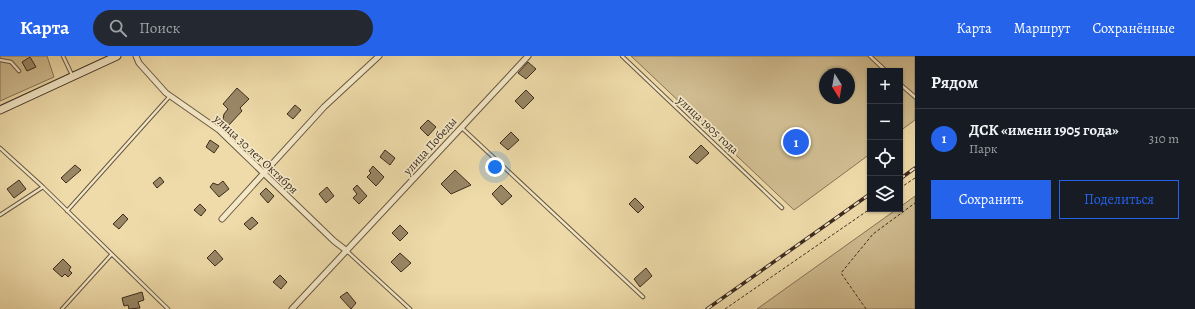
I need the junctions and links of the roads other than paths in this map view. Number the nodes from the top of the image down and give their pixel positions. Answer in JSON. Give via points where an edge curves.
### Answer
{"nodes":[{"id":1,"x":63,"y":56,"type":"edge"},
{"id":2,"x":117,"y":56,"type":"edge"},
{"id":3,"x":136,"y":56,"type":"edge"},
{"id":4,"x":379,"y":56,"type":"edge"},
{"id":5,"x":528,"y":56,"type":"edge"},
{"id":6,"x":622,"y":56,"type":"edge"},
{"id":7,"x":870,"y":56,"type":"edge"},
{"id":8,"x":0,"y":60,"type":"edge"},
{"id":9,"x":883,"y":68,"type":"edge"},
{"id":10,"x":19,"y":71,"type":"dead end"},
{"id":11,"x":72,"y":76,"type":"junction"},
{"id":12,"x":903,"y":87,"type":"edge"},
{"id":13,"x":170,"y":96,"type":"junction"},
{"id":14,"x":915,"y":98,"type":"edge"},
{"id":15,"x":0,"y":110,"type":"edge"},
{"id":16,"x":461,"y":127,"type":"junction"},
{"id":17,"x":0,"y":148,"type":"edge"},
{"id":18,"x":264,"y":173,"type":"junction"},
{"id":19,"x":43,"y":187,"type":"junction"},
{"id":20,"x":782,"y":208,"type":"dead end"},
{"id":21,"x":67,"y":211,"type":"junction"},
{"id":22,"x":0,"y":216,"type":"edge"},
{"id":23,"x":222,"y":219,"type":"dead end"},
{"id":24,"x":347,"y":251,"type":"junction"},
{"id":25,"x":111,"y":255,"type":"junction"},
{"id":26,"x":643,"y":297,"type":"dead end"},
{"id":27,"x":62,"y":309,"type":"edge"},
{"id":28,"x":168,"y":309,"type":"edge"},
{"id":29,"x":292,"y":309,"type":"edge"},
{"id":30,"x":410,"y":309,"type":"edge"}],
"edges":[{"from":1,"to":11,"type":"lane"},
{"from":2,"to":11,"type":"street"},
{"from":3,"to":13,"type":"street","name":"улица 30 лет Октября","via":[[139,63]]},
{"from":4,"to":18,"type":"street","via":[[324,107]]},
{"from":5,"to":16,"type":"street","name":"улица Победы"},
{"from":6,"to":20,"type":"lane","name":"улица 1905 года"},
{"from":7,"to":9,"type":"lane"},
{"from":8,"to":10,"type":"lane","via":[[11,62]]},
{"from":11,"to":15,"type":"street"},
{"from":12,"to":14,"type":"lane"},
{"from":13,"to":18,"type":"street","name":"улица 30 лет Октября","via":[[214,127]]},
{"from":13,"to":21,"type":"lane"},
{"from":16,"to":24,"type":"street","name":"улица Победы"},
{"from":16,"to":26,"type":"lane"},
{"from":17,"to":19,"type":"lane"},
{"from":18,"to":23,"type":"street"},
{"from":18,"to":24,"type":"street","name":"улица 30 лет Октября","via":[[328,236]]},
{"from":19,"to":21,"type":"lane"},
{"from":19,"to":22,"type":"lane"},
{"from":21,"to":25,"type":"lane"},
{"from":24,"to":29,"type":"street","name":"улица Победы"},
{"from":24,"to":30,"type":"lane"},
{"from":25,"to":27,"type":"lane"},
{"from":25,"to":28,"type":"lane"}]}
